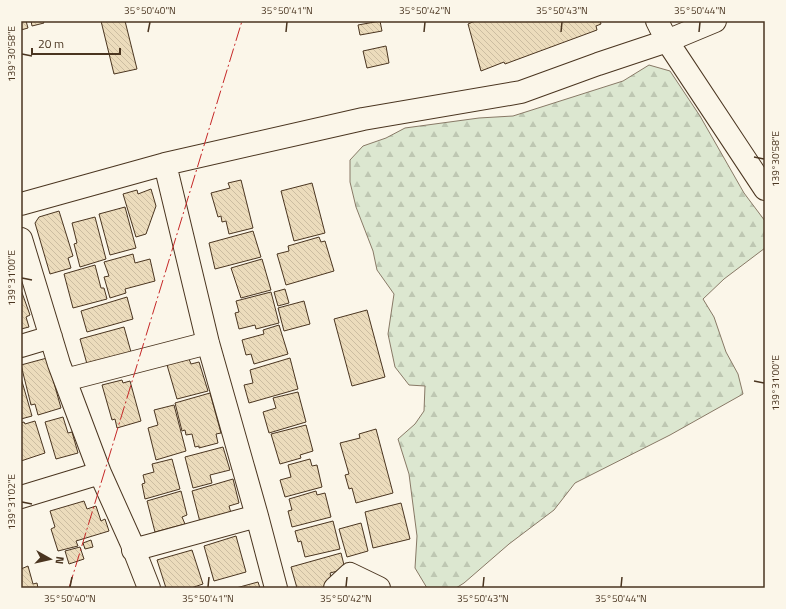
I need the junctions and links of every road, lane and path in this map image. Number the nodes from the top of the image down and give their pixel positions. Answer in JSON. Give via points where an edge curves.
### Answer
{"nodes":[{"id":1,"x":657,"y":21,"type":"edge"},
{"id":2,"x":715,"y":21,"type":"edge"},
{"id":3,"x":667,"y":41,"type":"junction"},
{"id":4,"x":165,"y":164,"type":"junction"},
{"id":5,"x":765,"y":189,"type":"edge"},
{"id":6,"x":21,"y":204,"type":"edge"},
{"id":7,"x":21,"y":239,"type":"edge"},
{"id":8,"x":51,"y":337,"type":"junction"},
{"id":9,"x":208,"y":343,"type":"junction"},
{"id":10,"x":21,"y":346,"type":"edge"},
{"id":11,"x":65,"y":380,"type":"junction"},
{"id":12,"x":100,"y":473,"type":"junction"},
{"id":13,"x":21,"y":497,"type":"edge"},
{"id":14,"x":257,"y":516,"type":"junction"},
{"id":15,"x":133,"y":550,"type":"junction"},
{"id":16,"x":343,"y":581,"type":"edge"},
{"id":17,"x":149,"y":588,"type":"edge"},
{"id":18,"x":276,"y":588,"type":"edge"},
{"id":19,"x":379,"y":588,"type":"edge"}],
"edges":[{"from":1,"to":3,"type":"street"},
{"from":2,"to":3,"type":"street"},
{"from":3,"to":4,"type":"street","via":[[521,92],[363,119]]},
{"from":3,"to":5,"type":"street"},
{"from":4,"to":6,"type":"street"},
{"from":4,"to":9,"type":"street"},
{"from":7,"to":8,"type":"street"},
{"from":8,"to":10,"type":"street"},
{"from":8,"to":11,"type":"street"},
{"from":9,"to":11,"type":"street"},
{"from":9,"to":14,"type":"street"},
{"from":11,"to":12,"type":"street"},
{"from":12,"to":13,"type":"street"},
{"from":12,"to":15,"type":"street"},
{"from":14,"to":15,"type":"street"},
{"from":14,"to":18,"type":"street"},
{"from":15,"to":17,"type":"street"},
{"from":16,"to":19,"type":"street"}]}
